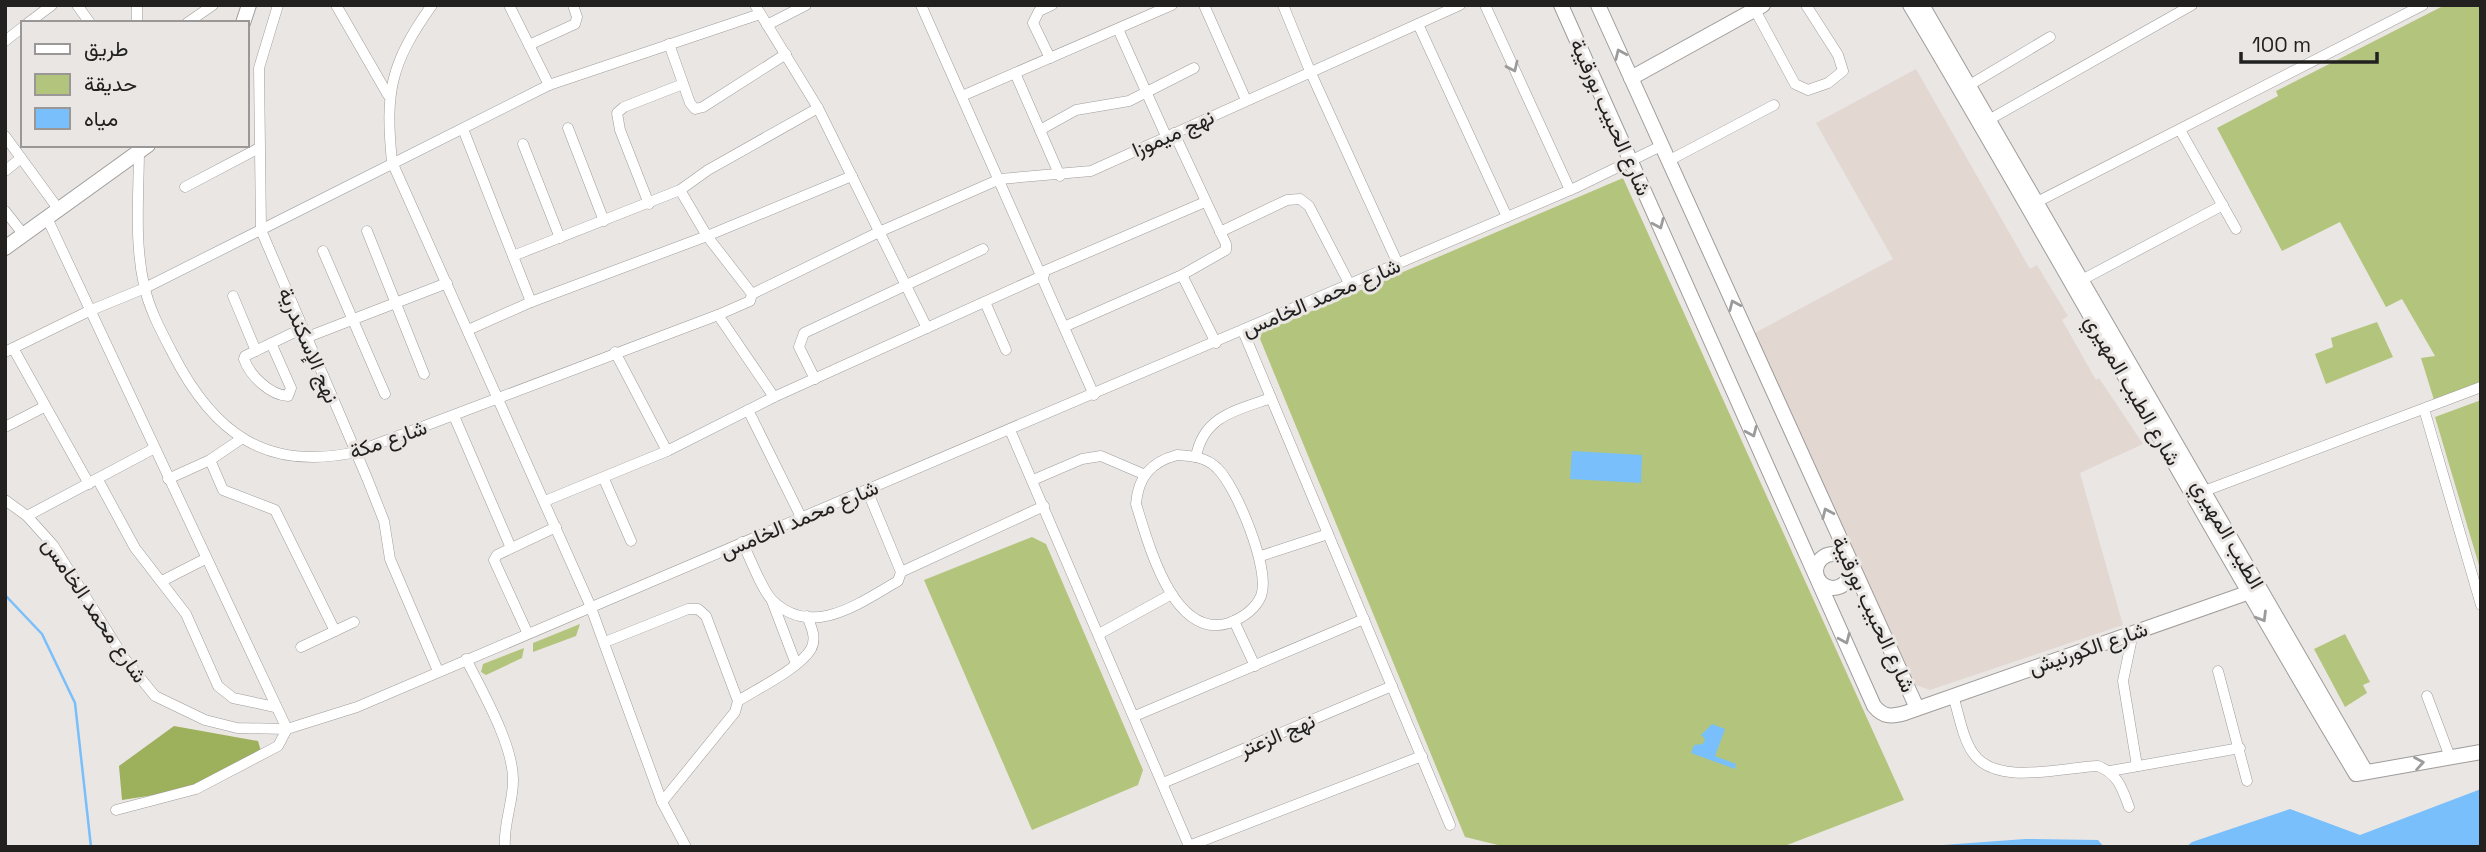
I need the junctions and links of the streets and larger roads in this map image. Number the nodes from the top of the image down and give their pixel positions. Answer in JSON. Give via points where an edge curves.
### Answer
{"nodes":[{"id":1,"x":52,"y":5,"type":"edge"},
{"id":2,"x":77,"y":5,"type":"edge"},
{"id":3,"x":213,"y":5,"type":"edge"},
{"id":4,"x":278,"y":5,"type":"edge"},
{"id":5,"x":336,"y":5,"type":"edge"},
{"id":6,"x":509,"y":5,"type":"edge"},
{"id":7,"x":573,"y":5,"type":"edge"},
{"id":8,"x":806,"y":5,"type":"edge"},
{"id":9,"x":920,"y":5,"type":"edge"},
{"id":10,"x":1052,"y":5,"type":"edge"},
{"id":11,"x":1204,"y":5,"type":"edge"},
{"id":12,"x":1283,"y":5,"type":"edge"},
{"id":13,"x":1485,"y":5,"type":"edge"},
{"id":14,"x":1561,"y":5,"type":"edge"},
{"id":15,"x":1598,"y":5,"type":"edge"},
{"id":16,"x":1806,"y":5,"type":"edge"},
{"id":17,"x":2192,"y":5,"type":"edge"},
{"id":18,"x":2423,"y":5,"type":"edge"},
{"id":19,"x":1169,"y":6,"type":"edge"},
{"id":20,"x":1456,"y":6,"type":"edge"},
{"id":21,"x":1919,"y":7,"type":"edge"},
{"id":22,"x":199,"y":8,"type":"edge"},
{"id":23,"x":426,"y":8,"type":"edge"},
{"id":24,"x":1759,"y":8,"type":"edge"},
{"id":25,"x":757,"y":10,"type":"edge"},
{"id":26,"x":31,"y":21,"type":"edge"},
{"id":27,"x":89,"y":21,"type":"edge"},
{"id":28,"x":1418,"y":24,"type":"junction"},
{"id":29,"x":767,"y":25,"type":"junction"},
{"id":30,"x":21,"y":29,"type":"edge"},
{"id":31,"x":1118,"y":29,"type":"junction"},
{"id":32,"x":2050,"y":37,"type":"dead end"},
{"id":33,"x":5,"y":41,"type":"edge"},
{"id":34,"x":669,"y":44,"type":"junction"},
{"id":35,"x":529,"y":45,"type":"junction"},
{"id":36,"x":786,"y":54,"type":"junction"},
{"id":37,"x":1050,"y":58,"type":"junction"},
{"id":38,"x":248,"y":63,"type":"edge"},
{"id":39,"x":259,"y":68,"type":"junction"},
{"id":40,"x":1194,"y":68,"type":"dead end"},
{"id":41,"x":1310,"y":71,"type":"junction"},
{"id":42,"x":1016,"y":73,"type":"junction"},
{"id":43,"x":1631,"y":78,"type":"junction"},
{"id":44,"x":683,"y":84,"type":"junction"},
{"id":45,"x":550,"y":85,"type":"junction"},
{"id":46,"x":1968,"y":86,"type":"junction"},
{"id":47,"x":1146,"y":93,"type":"junction"},
{"id":48,"x":388,"y":95,"type":"junction"},
{"id":49,"x":962,"y":96,"type":"junction"},
{"id":50,"x":1246,"y":100,"type":"junction"},
{"id":51,"x":1774,"y":105,"type":"dead end"},
{"id":52,"x":818,"y":108,"type":"junction"},
{"id":53,"x":1983,"y":124,"type":"junction"},
{"id":54,"x":568,"y":128,"type":"dead end"},
{"id":55,"x":463,"y":129,"type":"junction"},
{"id":56,"x":1040,"y":130,"type":"junction"},
{"id":57,"x":2180,"y":130,"type":"junction"},
{"id":58,"x":1170,"y":134,"type":"junction"},
{"id":59,"x":5,"y":136,"type":"edge"},
{"id":60,"x":523,"y":144,"type":"dead end"},
{"id":61,"x":1663,"y":145,"type":"junction"},
{"id":62,"x":142,"y":148,"type":"edge"},
{"id":63,"x":259,"y":148,"type":"junction"},
{"id":64,"x":21,"y":158,"type":"junction"},
{"id":65,"x":1670,"y":160,"type":"junction"},
{"id":66,"x":1631,"y":161,"type":"junction"},
{"id":67,"x":392,"y":162,"type":"junction"},
{"id":68,"x":5,"y":171,"type":"edge"},
{"id":69,"x":852,"y":176,"type":"junction"},
{"id":70,"x":1060,"y":176,"type":"junction"},
{"id":71,"x":1000,"y":179,"type":"junction"},
{"id":72,"x":185,"y":187,"type":"dead end"},
{"id":73,"x":680,"y":190,"type":"junction"},
{"id":74,"x":1570,"y":190,"type":"junction"},
{"id":75,"x":1205,"y":202,"type":"junction"},
{"id":76,"x":649,"y":204,"type":"junction"},
{"id":77,"x":2031,"y":205,"type":"junction"},
{"id":78,"x":2222,"y":205,"type":"junction"},
{"id":79,"x":5,"y":211,"type":"edge"},
{"id":80,"x":53,"y":214,"type":"junction"},
{"id":81,"x":1507,"y":217,"type":"junction"},
{"id":82,"x":604,"y":221,"type":"junction"},
{"id":83,"x":2236,"y":229,"type":"dead end"},
{"id":84,"x":261,"y":230,"type":"junction"},
{"id":85,"x":367,"y":231,"type":"dead end"},
{"id":86,"x":879,"y":232,"type":"junction"},
{"id":87,"x":1220,"y":232,"type":"junction"},
{"id":88,"x":24,"y":235,"type":"junction"},
{"id":89,"x":707,"y":236,"type":"junction"},
{"id":90,"x":561,"y":238,"type":"junction"},
{"id":91,"x":5,"y":248,"type":"edge"},
{"id":92,"x":983,"y":249,"type":"dead end"},
{"id":93,"x":323,"y":251,"type":"dead end"},
{"id":94,"x":513,"y":256,"type":"junction"},
{"id":95,"x":1398,"y":264,"type":"junction"},
{"id":96,"x":1043,"y":274,"type":"junction"},
{"id":97,"x":1182,"y":275,"type":"junction"},
{"id":98,"x":447,"y":283,"type":"junction"},
{"id":99,"x":2076,"y":283,"type":"junction"},
{"id":100,"x":1350,"y":285,"type":"junction"},
{"id":101,"x":906,"y":287,"type":"junction"},
{"id":102,"x":145,"y":288,"type":"junction"},
{"id":103,"x":751,"y":294,"type":"junction"},
{"id":104,"x":233,"y":296,"type":"dead end"},
{"id":105,"x":531,"y":302,"type":"junction"},
{"id":106,"x":985,"y":302,"type":"junction"},
{"id":107,"x":394,"y":304,"type":"junction"},
{"id":108,"x":89,"y":311,"type":"junction"},
{"id":109,"x":718,"y":315,"type":"junction"},
{"id":110,"x":352,"y":320,"type":"junction"},
{"id":111,"x":1066,"y":326,"type":"junction"},
{"id":112,"x":927,"y":328,"type":"junction"},
{"id":113,"x":468,"y":330,"type":"junction"},
{"id":114,"x":1243,"y":331,"type":"junction"},
{"id":115,"x":303,"y":333,"type":"junction"},
{"id":116,"x":271,"y":343,"type":"junction"},
{"id":117,"x":1216,"y":343,"type":"junction"},
{"id":118,"x":9,"y":350,"type":"edge"},
{"id":119,"x":1006,"y":350,"type":"dead end"},
{"id":120,"x":256,"y":351,"type":"junction"},
{"id":121,"x":615,"y":352,"type":"junction"},
{"id":122,"x":424,"y":374,"type":"dead end"},
{"id":123,"x":815,"y":379,"type":"junction"},
{"id":124,"x":2481,"y":387,"type":"edge"},
{"id":125,"x":385,"y":394,"type":"dead end"},
{"id":126,"x":1094,"y":395,"type":"junction"},
{"id":127,"x":774,"y":397,"type":"junction"},
{"id":128,"x":1271,"y":398,"type":"junction"},
{"id":129,"x":496,"y":400,"type":"junction"},
{"id":130,"x":44,"y":407,"type":"junction"},
{"id":131,"x":2424,"y":409,"type":"junction"},
{"id":132,"x":748,"y":410,"type":"junction"},
{"id":133,"x":454,"y":416,"type":"junction"},
{"id":134,"x":5,"y":427,"type":"edge"},
{"id":135,"x":1010,"y":430,"type":"junction"},
{"id":136,"x":240,"y":439,"type":"junction"},
{"id":137,"x":153,"y":449,"type":"junction"},
{"id":138,"x":667,"y":451,"type":"junction"},
{"id":139,"x":356,"y":452,"type":"junction"},
{"id":140,"x":1196,"y":457,"type":"junction"},
{"id":141,"x":210,"y":460,"type":"junction"},
{"id":142,"x":1143,"y":474,"type":"junction"},
{"id":143,"x":168,"y":479,"type":"junction"},
{"id":144,"x":604,"y":479,"type":"junction"},
{"id":145,"x":1033,"y":480,"type":"junction"},
{"id":146,"x":93,"y":482,"type":"junction"},
{"id":147,"x":867,"y":490,"type":"junction"},
{"id":148,"x":2199,"y":493,"type":"junction"},
{"id":149,"x":5,"y":500,"type":"edge"},
{"id":150,"x":545,"y":501,"type":"junction"},
{"id":151,"x":1044,"y":506,"type":"junction"},
{"id":152,"x":27,"y":516,"type":"junction"},
{"id":153,"x":801,"y":517,"type":"junction"},
{"id":154,"x":556,"y":527,"type":"junction"},
{"id":155,"x":1328,"y":534,"type":"junction"},
{"id":156,"x":631,"y":541,"type":"dead end"},
{"id":157,"x":743,"y":542,"type":"junction"},
{"id":158,"x":511,"y":548,"type":"junction"},
{"id":159,"x":1261,"y":556,"type":"junction"},
{"id":160,"x":205,"y":559,"type":"junction"},
{"id":161,"x":1849,"y":563,"type":"junction"},
{"id":162,"x":901,"y":572,"type":"junction"},
{"id":163,"x":1818,"y":578,"type":"junction"},
{"id":164,"x":162,"y":581,"type":"junction"},
{"id":165,"x":2253,"y":589,"type":"junction"},
{"id":166,"x":1170,"y":595,"type":"junction"},
{"id":167,"x":772,"y":601,"type":"junction"},
{"id":168,"x":590,"y":605,"type":"junction"},
{"id":169,"x":2481,"y":605,"type":"edge"},
{"id":170,"x":807,"y":616,"type":"junction"},
{"id":171,"x":1364,"y":620,"type":"junction"},
{"id":172,"x":1234,"y":621,"type":"junction"},
{"id":173,"x":354,"y":622,"type":"dead end"},
{"id":174,"x":335,"y":631,"type":"junction"},
{"id":175,"x":527,"y":632,"type":"junction"},
{"id":176,"x":2133,"y":632,"type":"junction"},
{"id":177,"x":1099,"y":634,"type":"junction"},
{"id":178,"x":605,"y":642,"type":"junction"},
{"id":179,"x":301,"y":647,"type":"dead end"},
{"id":180,"x":466,"y":659,"type":"junction"},
{"id":181,"x":796,"y":664,"type":"junction"},
{"id":182,"x":1255,"y":666,"type":"junction"},
{"id":183,"x":438,"y":671,"type":"junction"},
{"id":184,"x":2218,"y":671,"type":"dead end"},
{"id":185,"x":1392,"y":686,"type":"junction"},
{"id":186,"x":1953,"y":696,"type":"junction"},
{"id":187,"x":2427,"y":696,"type":"dead end"},
{"id":188,"x":738,"y":701,"type":"junction"},
{"id":189,"x":275,"y":707,"type":"junction"},
{"id":190,"x":1917,"y":708,"type":"junction"},
{"id":191,"x":1135,"y":716,"type":"junction"},
{"id":192,"x":286,"y":729,"type":"junction"},
{"id":193,"x":2240,"y":748,"type":"junction"},
{"id":194,"x":2481,"y":752,"type":"edge"},
{"id":195,"x":1422,"y":756,"type":"junction"},
{"id":196,"x":2450,"y":757,"type":"junction"},
{"id":197,"x":2137,"y":766,"type":"junction"},
{"id":198,"x":2110,"y":771,"type":"junction"},
{"id":199,"x":2247,"y":782,"type":"dead end"},
{"id":200,"x":1163,"y":783,"type":"junction"},
{"id":201,"x":662,"y":802,"type":"junction"},
{"id":202,"x":2129,"y":807,"type":"dead end"},
{"id":203,"x":116,"y":810,"type":"dead end"},
{"id":204,"x":1450,"y":825,"type":"dead end"},
{"id":205,"x":505,"y":847,"type":"edge"},
{"id":206,"x":686,"y":847,"type":"edge"}],
"edges":[{"from":1,"to":26,"type":"street"},
{"from":2,"to":27,"type":"street"},
{"from":3,"to":22,"type":"street"},
{"from":4,"to":39,"type":"street","name":"نهج الإسكندرية"},
{"from":5,"to":48,"type":"street"},
{"from":6,"to":35,"type":"street"},
{"from":7,"to":35,"type":"street","via":[[575,24]]},
{"from":8,"to":29,"type":"street"},
{"from":9,"to":49,"type":"street"},
{"from":10,"to":37,"type":"street","via":[[1039,11],[1033,23]]},
{"from":11,"to":50,"type":"street"},
{"from":12,"to":41,"type":"street"},
{"from":13,"to":74,"type":"street","one_way":true},
{"from":14,"to":66,"type":"street","name":"شارع الحبيب بورقيبة"},
{"from":43,"to":15,"type":"street","name":"شارع الحبيب بورقيبة","one_way":true},
{"from":16,"to":24,"type":"street","via":[[1843,71],[1808,90],[1793,80]]},
{"from":17,"to":53,"type":"street"},
{"from":18,"to":57,"type":"street"},
{"from":19,"to":31,"type":"street"},
{"from":20,"to":28,"type":"street","name":"نهج ميموزا"},
{"from":21,"to":46,"type":"street"},
{"from":21,"to":53,"type":"street","name":"شارع الطيب المهيري"},
{"from":23,"to":48,"type":"street","via":[[408,40]]},
{"from":24,"to":43,"type":"street"},
{"from":25,"to":29,"type":"street"},
{"from":25,"to":34,"type":"street"},
{"from":28,"to":41,"type":"street","name":"نهج ميموزا"},
{"from":28,"to":81,"type":"street"},
{"from":29,"to":36,"type":"street"},
{"from":30,"to":33,"type":"street"},
{"from":31,"to":37,"type":"street"},
{"from":31,"to":47,"type":"street"},
{"from":32,"to":46,"type":"street"},
{"from":34,"to":44,"type":"street"},
{"from":34,"to":45,"type":"street"},
{"from":35,"to":45,"type":"street"},
{"from":36,"to":44,"type":"street","via":[[699,109],[691,106]]},
{"from":36,"to":52,"type":"street"},
{"from":37,"to":42,"type":"street"},
{"from":38,"to":39,"type":"street"},
{"from":39,"to":63,"type":"street","name":"نهج الإسكندرية"},
{"from":40,"to":47,"type":"street"},
{"from":41,"to":50,"type":"street","name":"نهج ميموزا"},
{"from":41,"to":95,"type":"street"},
{"from":42,"to":49,"type":"street"},
{"from":42,"to":56,"type":"street"},
{"from":43,"to":61,"type":"street","name":"شارع الحبيب بورقيبة"},
{"from":44,"to":76,"type":"street","via":[[617,113]]},
{"from":45,"to":55,"type":"street"},
{"from":46,"to":53,"type":"street"},
{"from":47,"to":56,"type":"street","via":[[1114,105],[1076,110]]},
{"from":47,"to":58,"type":"street"},
{"from":48,"to":67,"type":"street"},
{"from":49,"to":71,"type":"street"},
{"from":50,"to":58,"type":"street","name":"نهج ميموزا"},
{"from":51,"to":65,"type":"street"},
{"from":52,"to":69,"type":"street"},
{"from":52,"to":73,"type":"street"},
{"from":53,"to":77,"type":"street","name":"شارع الطيب المهيري"},
{"from":54,"to":82,"type":"street"},
{"from":55,"to":67,"type":"street"},
{"from":55,"to":94,"type":"street"},
{"from":56,"to":70,"type":"street"},
{"from":57,"to":77,"type":"street"},
{"from":57,"to":78,"type":"street"},
{"from":58,"to":70,"type":"street","name":"نهج ميموزا","via":[[1091,171]]},
{"from":58,"to":75,"type":"street"},
{"from":59,"to":64,"type":"street"},
{"from":60,"to":90,"type":"street"},
{"from":61,"to":65,"type":"street","name":"شارع الحبيب بورقيبة"},
{"from":61,"to":66,"type":"street","name":"شارع محمد الخامس"},
{"from":62,"to":80,"type":"street"},
{"from":62,"to":102,"type":"street","name":"شارع مكة","via":[[138,250]]},
{"from":63,"to":72,"type":"street"},
{"from":63,"to":84,"type":"street","name":"نهج الإسكندرية"},
{"from":64,"to":68,"type":"street"},
{"from":64,"to":80,"type":"street"},
{"from":161,"to":65,"type":"street","name":"شارع الحبيب بورقيبة","one_way":true},
{"from":66,"to":74,"type":"street","name":"شارع محمد الخامس"},
{"from":66,"to":163,"type":"street","name":"شارع الحبيب بورقيبة","one_way":true},
{"from":67,"to":84,"type":"street"},
{"from":67,"to":98,"type":"street"},
{"from":69,"to":86,"type":"street"},
{"from":69,"to":89,"type":"street"},
{"from":70,"to":71,"type":"street","name":"نهج ميموزا"},
{"from":71,"to":86,"type":"street","name":"نهج ميموزا"},
{"from":71,"to":96,"type":"street"},
{"from":73,"to":76,"type":"street"},
{"from":73,"to":89,"type":"street"},
{"from":74,"to":81,"type":"street","name":"شارع محمد الخامس"},
{"from":75,"to":87,"type":"street"},
{"from":75,"to":96,"type":"street"},
{"from":76,"to":82,"type":"street"},
{"from":77,"to":99,"type":"street","name":"شارع الطيب المهيري"},
{"from":78,"to":83,"type":"street"},
{"from":78,"to":99,"type":"street"},
{"from":79,"to":88,"type":"street"},
{"from":80,"to":88,"type":"street"},
{"from":80,"to":108,"type":"street"},
{"from":81,"to":95,"type":"street","name":"شارع محمد الخامس"},
{"from":82,"to":90,"type":"street"},
{"from":84,"to":102,"type":"street"},
{"from":84,"to":115,"type":"street","name":"نهج الإسكندرية"},
{"from":85,"to":107,"type":"street"},
{"from":86,"to":101,"type":"street"},
{"from":86,"to":103,"type":"street","name":"نهج ميموزا"},
{"from":87,"to":97,"type":"street","via":[[1225,253]]},
{"from":87,"to":100,"type":"street","via":[[1287,200],[1300,199],[1309,206]]},
{"from":88,"to":91,"type":"street"},
{"from":89,"to":103,"type":"street"},
{"from":89,"to":105,"type":"street"},
{"from":90,"to":94,"type":"street"},
{"from":92,"to":101,"type":"street"},
{"from":93,"to":110,"type":"street"},
{"from":94,"to":105,"type":"street"},
{"from":95,"to":100,"type":"street","name":"شارع محمد الخامس"},
{"from":96,"to":106,"type":"street"},
{"from":96,"to":111,"type":"street"},
{"from":97,"to":111,"type":"street"},
{"from":97,"to":117,"type":"street"},
{"from":98,"to":107,"type":"street"},
{"from":98,"to":113,"type":"street"},
{"from":99,"to":148,"type":"street","name":"شارع الطيب المهيري"},
{"from":100,"to":114,"type":"street","name":"شارع محمد الخامس"},
{"from":101,"to":112,"type":"street"},
{"from":101,"to":123,"type":"street","via":[[804,334],[799,347]]},
{"from":102,"to":108,"type":"street"},
{"from":102,"to":136,"type":"street","name":"شارع مكة","via":[[188,381],[213,417]]},
{"from":103,"to":109,"type":"street","name":"شارع مكة","via":[[748,302]]},
{"from":104,"to":120,"type":"street"},
{"from":105,"to":113,"type":"street"},
{"from":106,"to":112,"type":"street"},
{"from":106,"to":119,"type":"street"},
{"from":107,"to":110,"type":"street"},
{"from":107,"to":122,"type":"street"},
{"from":108,"to":118,"type":"street"},
{"from":108,"to":137,"type":"street"},
{"from":109,"to":121,"type":"street","name":"شارع مكة"},
{"from":109,"to":127,"type":"street"},
{"from":110,"to":115,"type":"street"},
{"from":110,"to":125,"type":"street"},
{"from":111,"to":126,"type":"street"},
{"from":112,"to":123,"type":"street"},
{"from":113,"to":129,"type":"street"},
{"from":114,"to":117,"type":"street","name":"شارع محمد الخامس"},
{"from":114,"to":128,"type":"street"},
{"from":115,"to":116,"type":"street"},
{"from":115,"to":139,"type":"street","name":"نهج الإسكندرية"},
{"from":116,"to":120,"type":"street"},
{"from":116,"to":120,"type":"street","via":[[291,394],[283,396],[250,372],[244,359]]},
{"from":117,"to":126,"type":"street","name":"شارع محمد الخامس"},
{"from":118,"to":130,"type":"street"},
{"from":121,"to":129,"type":"street","name":"شارع مكة"},
{"from":121,"to":138,"type":"street"},
{"from":123,"to":127,"type":"street"},
{"from":124,"to":131,"type":"street"},
{"from":126,"to":135,"type":"street","name":"شارع محمد الخامس"},
{"from":127,"to":132,"type":"street"},
{"from":128,"to":140,"type":"street","via":[[1219,416]]},
{"from":128,"to":155,"type":"street"},
{"from":129,"to":133,"type":"street","name":"شارع مكة"},
{"from":129,"to":150,"type":"street"},
{"from":130,"to":134,"type":"street"},
{"from":130,"to":146,"type":"street"},
{"from":131,"to":148,"type":"street"},
{"from":131,"to":169,"type":"street"},
{"from":132,"to":138,"type":"street"},
{"from":132,"to":153,"type":"street"},
{"from":133,"to":139,"type":"street","name":"شارع مكة"},
{"from":133,"to":158,"type":"street"},
{"from":135,"to":145,"type":"street"},
{"from":135,"to":147,"type":"street","name":"شارع محمد الخامس"},
{"from":136,"to":139,"type":"street","name":"شارع مكة","via":[[311,457]]},
{"from":136,"to":141,"type":"street"},
{"from":137,"to":143,"type":"street"},
{"from":137,"to":146,"type":"street"},
{"from":138,"to":144,"type":"street"},
{"from":139,"to":183,"type":"street","name":"نهج الإسكندرية","via":[[384,522],[390,559]]},
{"from":140,"to":142,"type":"street","via":[[1177,454],[1164,458]]},
{"from":140,"to":159,"type":"street","via":[[1224,477]]},
{"from":141,"to":143,"type":"street"},
{"from":141,"to":174,"type":"street","via":[[223,490],[275,510]]},
{"from":142,"to":145,"type":"street","via":[[1101,456]]},
{"from":142,"to":166,"type":"street","via":[[1136,504]]},
{"from":143,"to":160,"type":"street"},
{"from":144,"to":150,"type":"street"},
{"from":144,"to":156,"type":"street"},
{"from":145,"to":151,"type":"street"},
{"from":146,"to":152,"type":"street"},
{"from":146,"to":164,"type":"street"},
{"from":147,"to":153,"type":"street","name":"شارع محمد الخامس"},
{"from":147,"to":162,"type":"street"},
{"from":148,"to":165,"type":"street","name":"شارع الطيب المهيري"},
{"from":149,"to":152,"type":"street","name":"شارع محمد الخامس"},
{"from":150,"to":154,"type":"street"},
{"from":151,"to":162,"type":"street"},
{"from":151,"to":177,"type":"street"},
{"from":152,"to":192,"type":"street","name":"شارع محمد الخامس","via":[[53,545],[124,658],[155,696],[196,716],[237,728]]},
{"from":153,"to":157,"type":"street","name":"شارع محمد الخامس"},
{"from":154,"to":158,"type":"street"},
{"from":154,"to":168,"type":"street"},
{"from":155,"to":159,"type":"street"},
{"from":155,"to":171,"type":"street"},
{"from":157,"to":167,"type":"street"},
{"from":157,"to":168,"type":"street","name":"شارع محمد الخامس"},
{"from":158,"to":175,"type":"street","via":[[494,560]]},
{"from":159,"to":172,"type":"street","via":[[1261,596]]},
{"from":160,"to":164,"type":"street"},
{"from":160,"to":189,"type":"street"},
{"from":161,"to":163,"type":"street","via":[[1839,555],[1826,555],[1817,565]]},
{"from":161,"to":163,"type":"street","via":[[1850,576],[1841,586],[1828,587]]},
{"from":161,"to":190,"type":"street","name":"شارع الحبيب بورقيبة"},
{"from":162,"to":170,"type":"street","via":[[898,581],[836,616]]},
{"from":163,"to":190,"type":"street","name":"شارع الحبيب بورقيبة","one_way":true,"via":[[1877,710],[1891,716]]},
{"from":164,"to":189,"type":"street","via":[[190,621],[218,686],[233,698]]},
{"from":165,"to":176,"type":"street","name":"شارع الكورنيش"},
{"from":165,"to":196,"type":"street","name":"شارع الطيب المهيري","one_way":true,"via":[[2361,773]]},
{"from":166,"to":172,"type":"street","via":[[1203,622]]},
{"from":166,"to":177,"type":"street"},
{"from":167,"to":170,"type":"street","via":[[791,613]]},
{"from":167,"to":181,"type":"street"},
{"from":168,"to":175,"type":"street","name":"شارع محمد الخامس"},
{"from":168,"to":178,"type":"street"},
{"from":170,"to":181,"type":"street","via":[[814,635],[811,648]]},
{"from":171,"to":182,"type":"street"},
{"from":171,"to":185,"type":"street"},
{"from":172,"to":182,"type":"street"},
{"from":173,"to":174,"type":"street"},
{"from":174,"to":179,"type":"street"},
{"from":175,"to":180,"type":"street","name":"شارع محمد الخامس"},
{"from":176,"to":186,"type":"street","name":"شارع الكورنيش"},
{"from":176,"to":197,"type":"street","via":[[2123,681]]},
{"from":177,"to":191,"type":"street"},
{"from":178,"to":188,"type":"street","via":[[698,609],[706,616]]},
{"from":178,"to":201,"type":"street"},
{"from":180,"to":183,"type":"street","name":"شارع محمد الخامس"},
{"from":180,"to":205,"type":"street","via":[[512,768]]},
{"from":181,"to":188,"type":"street"},
{"from":182,"to":191,"type":"street"},
{"from":183,"to":192,"type":"street","name":"شارع محمد الخامس","via":[[339,715]]},
{"from":184,"to":193,"type":"street"},
{"from":185,"to":195,"type":"street"},
{"from":185,"to":200,"type":"street","name":"نهج الزعتر"},
{"from":186,"to":190,"type":"street","name":"شارع الكورنيش"},
{"from":186,"to":198,"type":"street","via":[[1974,756],[1997,769],[2023,774],[2098,766]]},
{"from":187,"to":196,"type":"street"},
{"from":188,"to":201,"type":"street","via":[[736,712]]},
{"from":189,"to":192,"type":"street"},
{"from":191,"to":200,"type":"street"},
{"from":192,"to":203,"type":"street","via":[[278,746],[196,789]]},
{"from":193,"to":197,"type":"street"},
{"from":193,"to":199,"type":"street"},
{"from":194,"to":196,"type":"street"},
{"from":195,"to":200,"type":"street","via":[[1191,846]]},
{"from":195,"to":204,"type":"street"},
{"from":197,"to":198,"type":"street"},
{"from":198,"to":202,"type":"street"},
{"from":201,"to":206,"type":"street"}]}
